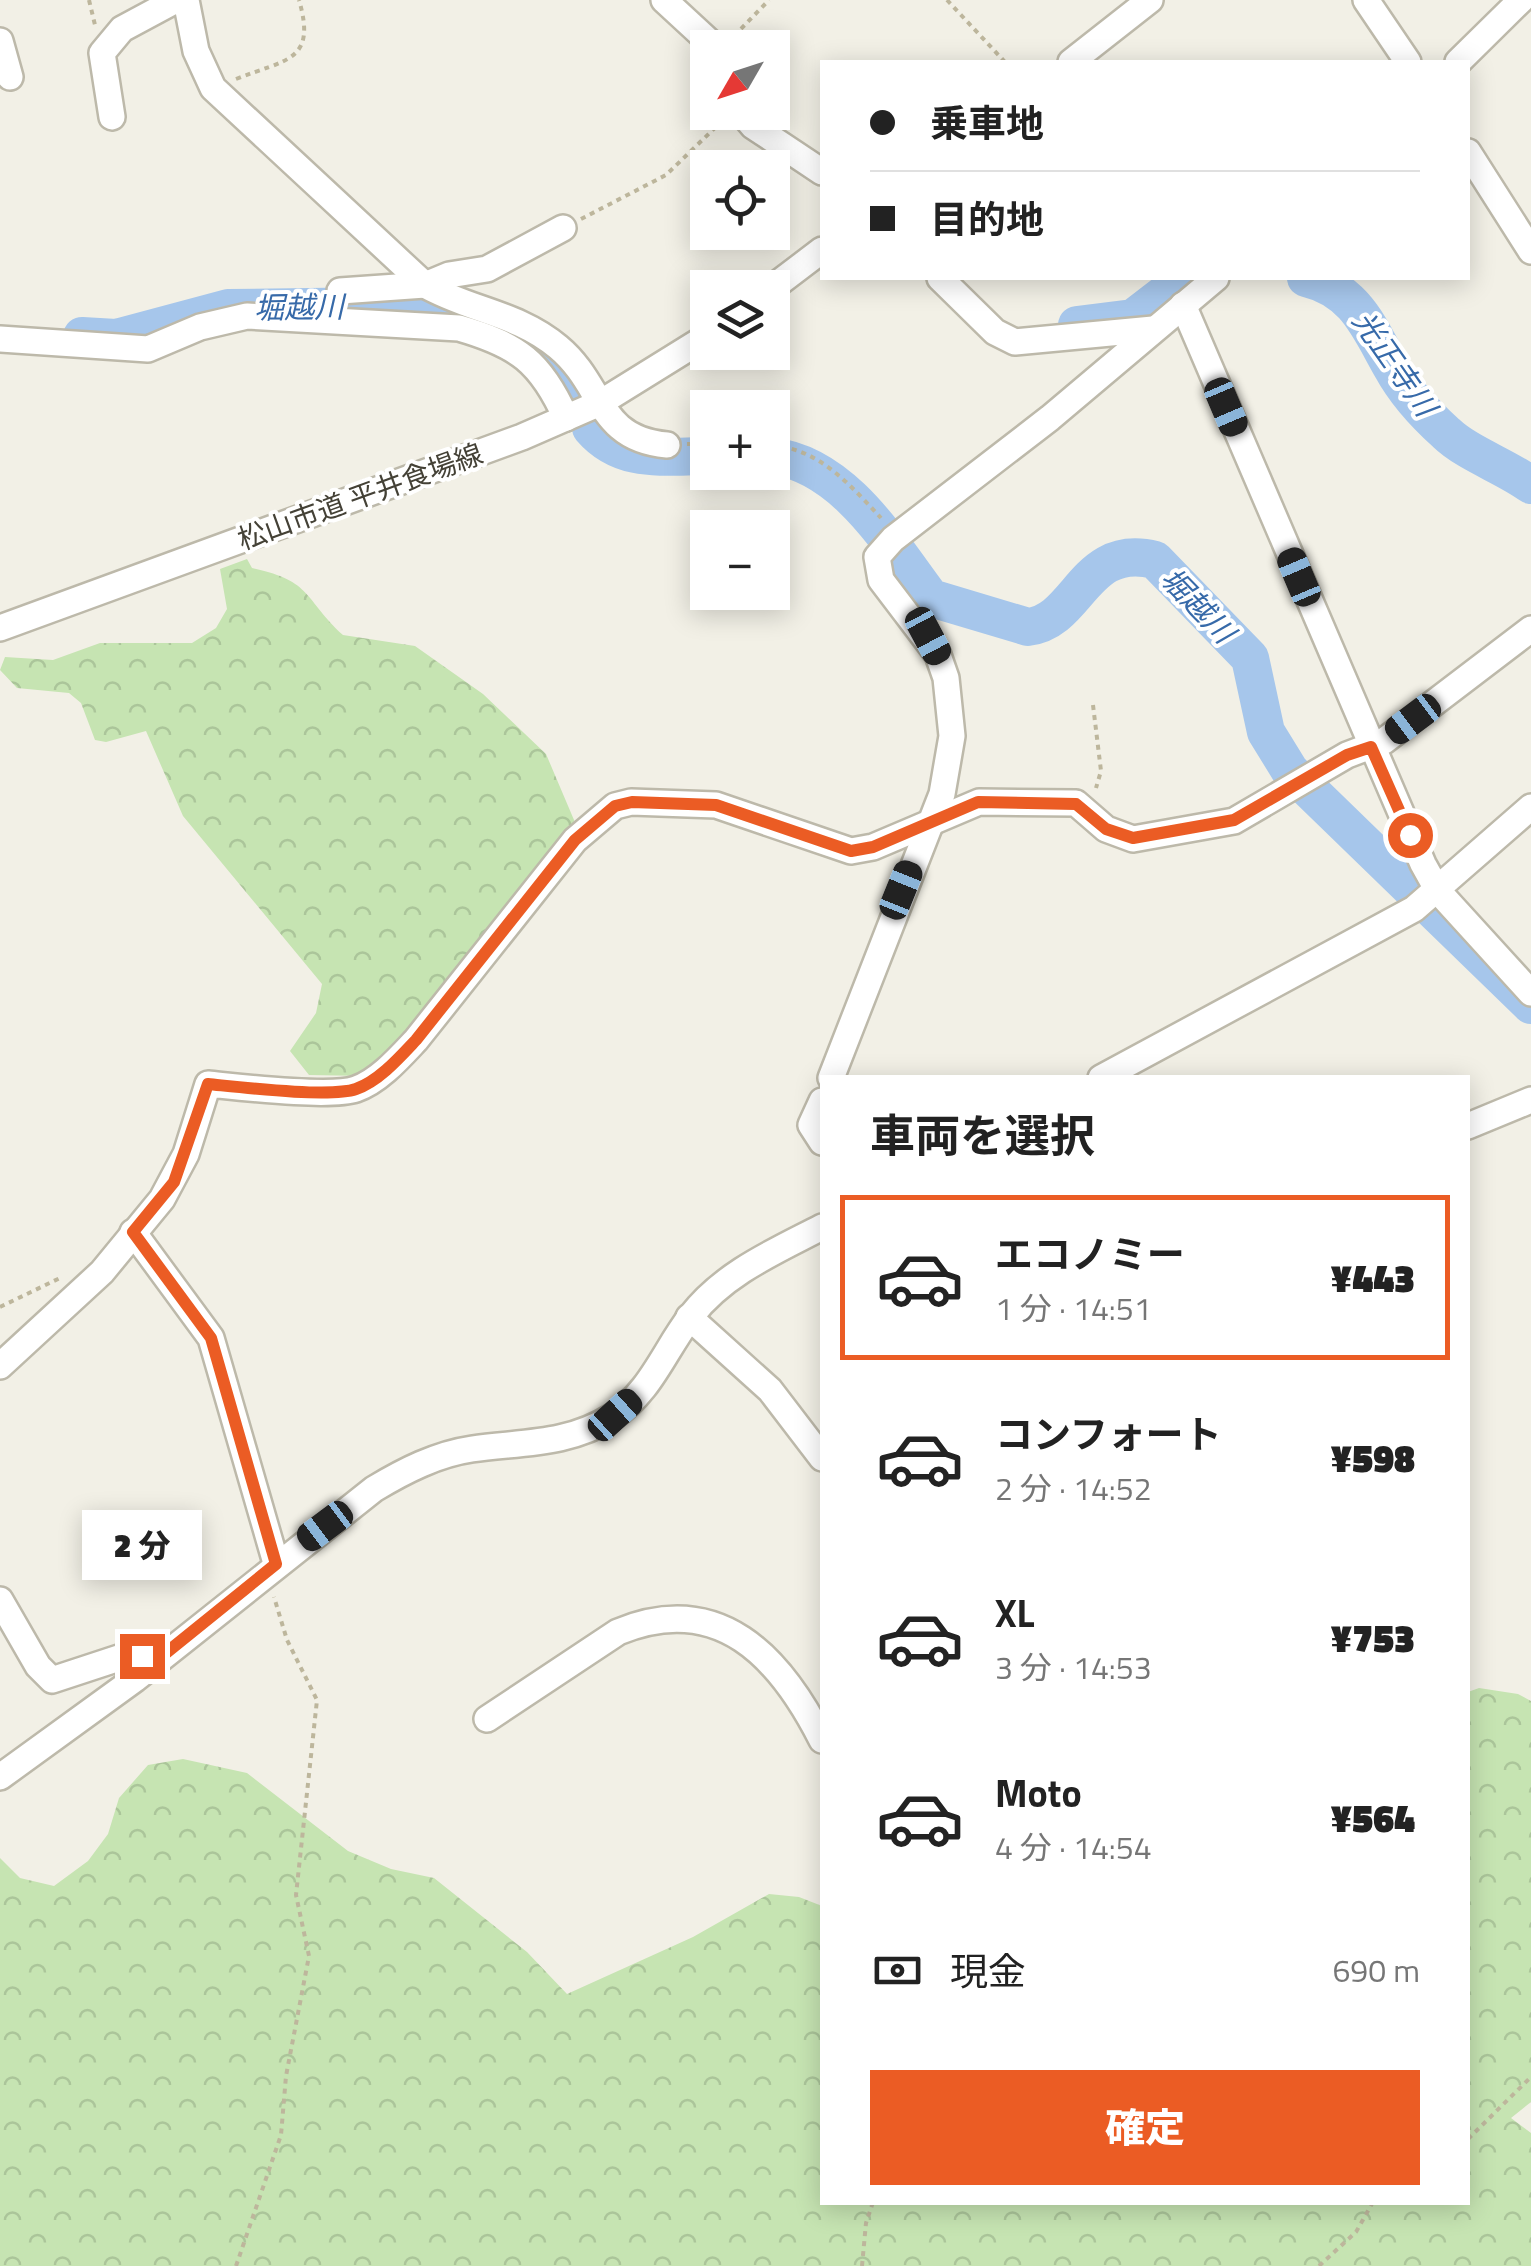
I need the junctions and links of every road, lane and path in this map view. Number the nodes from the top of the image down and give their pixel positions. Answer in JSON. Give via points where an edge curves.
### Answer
{"nodes":[{"id":1,"x":176,"y":0,"type":"edge"},
{"id":2,"x":186,"y":0,"type":"edge"},
{"id":3,"x":299,"y":0,"type":"edge"},
{"id":4,"x":664,"y":0,"type":"edge"},
{"id":5,"x":769,"y":0,"type":"edge"},
{"id":6,"x":947,"y":0,"type":"edge"},
{"id":7,"x":1150,"y":0,"type":"edge"},
{"id":8,"x":1366,"y":0,"type":"edge"},
{"id":9,"x":1521,"y":0,"type":"edge"},
{"id":10,"x":696,"y":30,"type":"edge"},
{"id":11,"x":741,"y":30,"type":"edge"},
{"id":12,"x":0,"y":41,"type":"edge"},
{"id":13,"x":1003,"y":60,"type":"edge"},
{"id":14,"x":1073,"y":60,"type":"edge"},
{"id":15,"x":1407,"y":60,"type":"edge"},
{"id":16,"x":1460,"y":60,"type":"edge"},
{"id":17,"x":10,"y":78,"type":"dead end"},
{"id":18,"x":214,"y":88,"type":"junction"},
{"id":19,"x":112,"y":116,"type":"dead end"},
{"id":20,"x":717,"y":130,"type":"edge"},
{"id":21,"x":758,"y":130,"type":"edge"},
{"id":22,"x":1470,"y":155,"type":"edge"},
{"id":23,"x":820,"y":171,"type":"edge"},
{"id":24,"x":563,"y":228,"type":"joint"},
{"id":25,"x":1531,"y":250,"type":"edge"},
{"id":26,"x":820,"y":252,"type":"edge"},
{"id":27,"x":790,"y":274,"type":"edge"},
{"id":28,"x":942,"y":280,"type":"edge"},
{"id":29,"x":1214,"y":280,"type":"edge"},
{"id":30,"x":340,"y":291,"type":"dead end"},
{"id":31,"x":403,"y":302,"type":"junction"},
{"id":32,"x":1183,"y":305,"type":"junction"},
{"id":33,"x":1153,"y":329,"type":"junction"},
{"id":34,"x":0,"y":339,"type":"edge"},
{"id":35,"x":690,"y":349,"type":"edge"},
{"id":36,"x":600,"y":403,"type":"junction"},
{"id":37,"x":566,"y":418,"type":"junction"},
{"id":38,"x":667,"y":445,"type":"dead end"},
{"id":39,"x":790,"y":450,"type":"edge"},
{"id":40,"x":891,"y":541,"type":"junction"},
{"id":41,"x":0,"y":628,"type":"edge"},
{"id":42,"x":1531,"y":630,"type":"edge"},
{"id":43,"x":1093,"y":705,"type":"dead end"},
{"id":44,"x":1371,"y":747,"type":"junction"},
{"id":45,"x":1076,"y":804,"type":"junction"},
{"id":46,"x":1531,"y":807,"type":"edge"},
{"id":47,"x":929,"y":820,"type":"junction"},
{"id":48,"x":1428,"y":899,"type":"junction"},
{"id":49,"x":1531,"y":994,"type":"edge"},
{"id":50,"x":833,"y":1075,"type":"edge"},
{"id":51,"x":1106,"y":1075,"type":"edge"},
{"id":52,"x":1531,"y":1100,"type":"edge"},
{"id":53,"x":820,"y":1106,"type":"edge"},
{"id":54,"x":1470,"y":1125,"type":"edge"},
{"id":55,"x":820,"y":1139,"type":"edge"},
{"id":56,"x":820,"y":1228,"type":"edge"},
{"id":57,"x":133,"y":1232,"type":"junction"},
{"id":58,"x":66,"y":1275,"type":"dead end"},
{"id":59,"x":0,"y":1307,"type":"edge"},
{"id":60,"x":689,"y":1318,"type":"junction"},
{"id":61,"x":0,"y":1366,"type":"edge"},
{"id":62,"x":820,"y":1455,"type":"edge"},
{"id":63,"x":271,"y":1567,"type":"junction"},
{"id":64,"x":0,"y":1600,"type":"edge"},
{"id":65,"x":156,"y":1661,"type":"junction"},
{"id":66,"x":487,"y":1719,"type":"dead end"},
{"id":67,"x":820,"y":1736,"type":"edge"},
{"id":68,"x":0,"y":1777,"type":"edge"},
{"id":69,"x":1531,"y":2077,"type":"edge"},
{"id":70,"x":1470,"y":2136,"type":"edge"},
{"id":71,"x":872,"y":2205,"type":"edge"},
{"id":72,"x":1371,"y":2205,"type":"edge"},
{"id":73,"x":236,"y":2266,"type":"edge"},
{"id":74,"x":862,"y":2266,"type":"edge"},
{"id":75,"x":1318,"y":2266,"type":"edge"}],
"edges":[{"from":1,"to":19,"type":"street","via":[[122,30],[102,53]]},
{"from":2,"to":18,"type":"street","via":[[196,51]]},
{"from":3,"to":18,"type":"path","via":[[304,47]]},
{"from":4,"to":10,"type":"street"},
{"from":5,"to":11,"type":"path"},
{"from":6,"to":13,"type":"path"},
{"from":7,"to":14,"type":"street"},
{"from":8,"to":15,"type":"street"},
{"from":9,"to":16,"type":"street"},
{"from":12,"to":17,"type":"street"},
{"from":18,"to":31,"type":"street"},
{"from":20,"to":24,"type":"path","via":[[666,175]]},
{"from":21,"to":23,"type":"street"},
{"from":22,"to":25,"type":"street"},
{"from":24,"to":31,"type":"street","via":[[487,269],[448,275]]},
{"from":26,"to":27,"type":"street"},
{"from":28,"to":33,"type":"street","via":[[995,332],[1015,342]]},
{"from":29,"to":32,"type":"street"},
{"from":30,"to":31,"type":"street"},
{"from":31,"to":34,"type":"street","via":[[247,316],[148,349]]},
{"from":31,"to":36,"type":"street","via":[[449,299],[528,326],[559,348]]},
{"from":31,"to":37,"type":"street","via":[[509,347],[548,378]]},
{"from":32,"to":33,"type":"street"},
{"from":32,"to":44,"type":"street"},
{"from":33,"to":40,"type":"street"},
{"from":35,"to":36,"type":"street","name":"松山市道 平井食場線"},
{"from":36,"to":37,"type":"street","name":"松山市道 平井食場線"},
{"from":36,"to":38,"type":"street","via":[[633,440]]},
{"from":37,"to":41,"type":"street","name":"松山市道 平井食場線"},
{"from":39,"to":40,"type":"path","via":[[837,472]]},
{"from":40,"to":47,"type":"street","via":[[877,557],[881,580],[928,636],[946,678],[952,736],[942,794]]},
{"from":42,"to":44,"type":"street"},
{"from":43,"to":45,"type":"path","via":[[1101,771],[1097,787]]},
{"from":44,"to":45,"type":"street","via":[[1234,820],[1133,838],[1106,829]]},
{"from":44,"to":48,"type":"street"},
{"from":45,"to":47,"type":"street","via":[[978,802]]},
{"from":46,"to":48,"type":"street"},
{"from":47,"to":50,"type":"street"},
{"from":47,"to":57,"type":"street","via":[[851,851],[716,805],[615,806],[575,840],[390,1067],[355,1090],[208,1084],[174,1182]]},
{"from":48,"to":49,"type":"street"},
{"from":48,"to":51,"type":"street"},
{"from":52,"to":54,"type":"street"},
{"from":53,"to":55,"type":"street","via":[[812,1125]]},
{"from":56,"to":60,"type":"street","via":[[728,1280]]},
{"from":57,"to":61,"type":"street","via":[[102,1272]]},
{"from":57,"to":63,"type":"street","via":[[211,1338]]},
{"from":58,"to":59,"type":"path"},
{"from":60,"to":62,"type":"street","via":[[770,1390]]},
{"from":60,"to":63,"type":"street","via":[[648,1385],[605,1421],[546,1443],[470,1450],[402,1472]]},
{"from":63,"to":65,"type":"street"},
{"from":63,"to":73,"type":"path","via":[[287,1640],[317,1700],[296,1895],[309,1956],[282,2135]]},
{"from":64,"to":65,"type":"street","via":[[52,1680],[122,1657]]},
{"from":65,"to":68,"type":"street"},
{"from":66,"to":67,"type":"street","via":[[618,1632],[686,1620],[744,1637],[764,1653],[804,1703]]},
{"from":69,"to":70,"type":"path"},
{"from":71,"to":74,"type":"path"},
{"from":72,"to":75,"type":"path","via":[[1356,2232]]}]}
